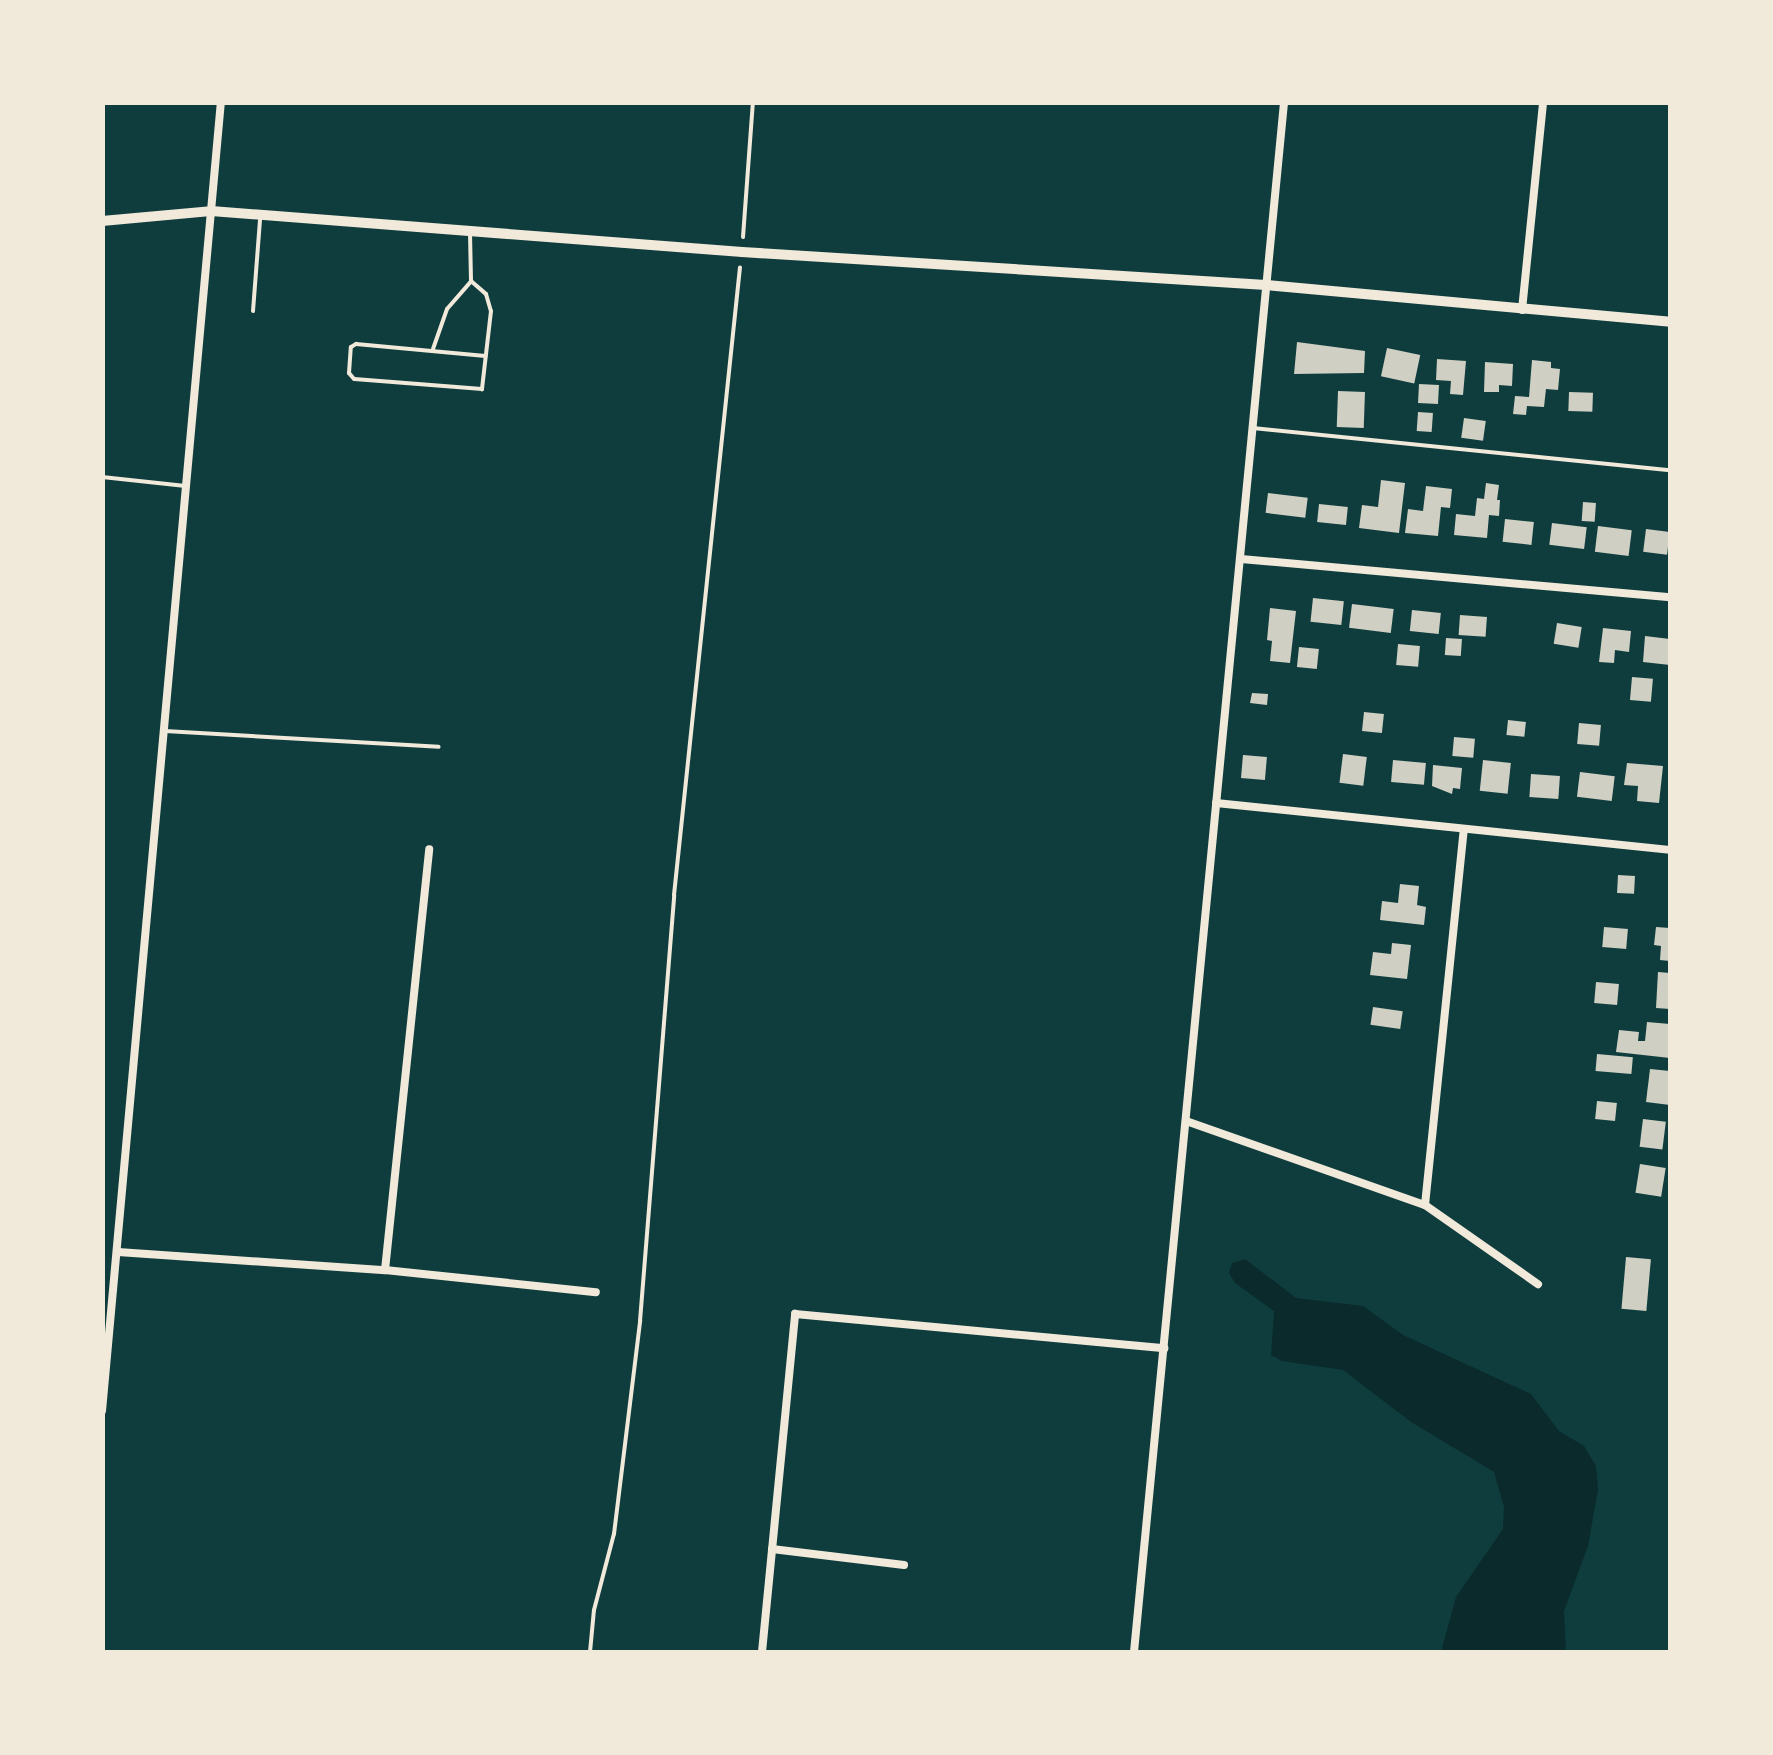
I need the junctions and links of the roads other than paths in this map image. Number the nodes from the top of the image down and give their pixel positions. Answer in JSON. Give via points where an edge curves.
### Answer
{"nodes":[{"id":1,"x":221,"y":102,"type":"edge"},
{"id":2,"x":1284,"y":102,"type":"edge"},
{"id":3,"x":1543,"y":102,"type":"edge"},
{"id":4,"x":211,"y":211,"type":"junction"},
{"id":5,"x":261,"y":214,"type":"junction"},
{"id":6,"x":102,"y":221,"type":"edge"},
{"id":7,"x":470,"y":230,"type":"junction"},
{"id":8,"x":471,"y":281,"type":"junction"},
{"id":9,"x":1266,"y":285,"type":"junction"},
{"id":10,"x":1522,"y":310,"type":"junction"},
{"id":11,"x":253,"y":311,"type":"dead end"},
{"id":12,"x":1670,"y":322,"type":"edge"},
{"id":13,"x":433,"y":351,"type":"junction"},
{"id":14,"x":485,"y":356,"type":"junction"},
{"id":15,"x":1253,"y":428,"type":"junction"},
{"id":16,"x":1670,"y":470,"type":"edge"},
{"id":17,"x":102,"y":477,"type":"edge"},
{"id":18,"x":186,"y":486,"type":"junction"},
{"id":19,"x":1241,"y":559,"type":"junction"},
{"id":20,"x":1670,"y":597,"type":"edge"},
{"id":21,"x":164,"y":731,"type":"junction"},
{"id":22,"x":438,"y":747,"type":"dead end"},
{"id":23,"x":1216,"y":803,"type":"junction"},
{"id":24,"x":1464,"y":830,"type":"junction"},
{"id":25,"x":429,"y":848,"type":"dead end"},
{"id":26,"x":1670,"y":850,"type":"edge"},
{"id":27,"x":1186,"y":1121,"type":"junction"},
{"id":28,"x":1425,"y":1205,"type":"junction"},
{"id":29,"x":118,"y":1252,"type":"junction"},
{"id":30,"x":385,"y":1270,"type":"junction"},
{"id":31,"x":1538,"y":1284,"type":"dead end"},
{"id":32,"x":596,"y":1292,"type":"dead end"},
{"id":33,"x":106,"y":1334,"type":"edge"},
{"id":34,"x":1164,"y":1348,"type":"junction"},
{"id":35,"x":102,"y":1411,"type":"edge"},
{"id":36,"x":772,"y":1549,"type":"junction"},
{"id":37,"x":904,"y":1565,"type":"dead end"},
{"id":38,"x":762,"y":1652,"type":"edge"},
{"id":39,"x":1134,"y":1652,"type":"edge"}],
"edges":[{"from":1,"to":4,"type":"street"},
{"from":2,"to":9,"type":"street"},
{"from":3,"to":10,"type":"street"},
{"from":4,"to":5,"type":"street"},
{"from":4,"to":6,"type":"street"},
{"from":4,"to":18,"type":"street"},
{"from":5,"to":7,"type":"street"},
{"from":5,"to":11,"type":"lane"},
{"from":7,"to":8,"type":"lane"},
{"from":7,"to":9,"type":"street"},
{"from":8,"to":13,"type":"lane","via":[[448,310]]},
{"from":8,"to":14,"type":"lane","via":[[486,294],[490,311]]},
{"from":9,"to":10,"type":"street"},
{"from":9,"to":15,"type":"street"},
{"from":10,"to":12,"type":"street"},
{"from":13,"to":14,"type":"lane"},
{"from":13,"to":14,"type":"lane","via":[[356,344],[349,374],[354,380],[478,391]]},
{"from":15,"to":16,"type":"lane"},
{"from":15,"to":19,"type":"street"},
{"from":17,"to":18,"type":"lane"},
{"from":18,"to":21,"type":"street"},
{"from":19,"to":20,"type":"street"},
{"from":19,"to":23,"type":"street"},
{"from":21,"to":22,"type":"lane"},
{"from":21,"to":29,"type":"street"},
{"from":23,"to":24,"type":"street"},
{"from":23,"to":27,"type":"street"},
{"from":24,"to":26,"type":"street"},
{"from":24,"to":28,"type":"street"},
{"from":25,"to":30,"type":"street"},
{"from":27,"to":28,"type":"street"},
{"from":27,"to":34,"type":"street"},
{"from":28,"to":31,"type":"street"},
{"from":29,"to":30,"type":"street"},
{"from":29,"to":33,"type":"street"},
{"from":30,"to":32,"type":"street"},
{"from":33,"to":35,"type":"street"},
{"from":34,"to":36,"type":"street","via":[[795,1314]]},
{"from":34,"to":39,"type":"street"},
{"from":36,"to":37,"type":"street"},
{"from":36,"to":38,"type":"street"}]}
